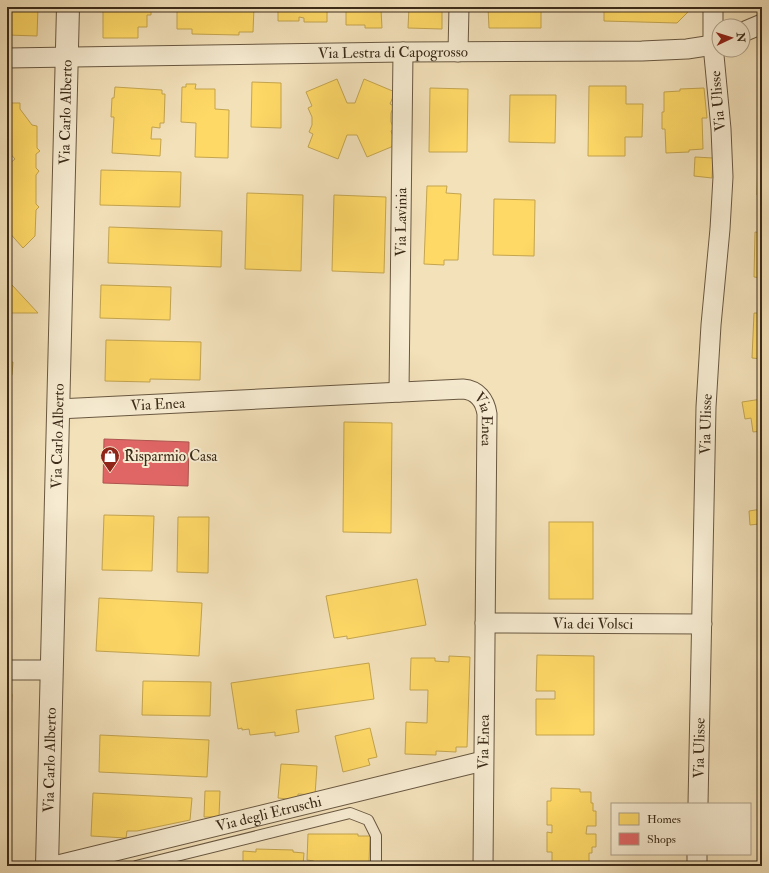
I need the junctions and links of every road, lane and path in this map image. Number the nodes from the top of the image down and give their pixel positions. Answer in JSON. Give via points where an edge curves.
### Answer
{"nodes":[{"id":1,"x":68,"y":7,"type":"edge"},
{"id":2,"x":459,"y":7,"type":"edge"},
{"id":3,"x":713,"y":7,"type":"edge"},
{"id":4,"x":714,"y":18,"type":"edge"},
{"id":5,"x":762,"y":24,"type":"edge"},
{"id":6,"x":751,"y":29,"type":"edge"},
{"id":7,"x":711,"y":45,"type":"edge"},
{"id":8,"x":403,"y":52,"type":"junction"},
{"id":9,"x":458,"y":52,"type":"junction"},
{"id":10,"x":67,"y":57,"type":"junction"},
{"id":11,"x":7,"y":58,"type":"edge"},
{"id":12,"x":717,"y":58,"type":"edge"},
{"id":13,"x":399,"y":392,"type":"junction"},
{"id":14,"x":58,"y":409,"type":"junction"},
{"id":15,"x":485,"y":623,"type":"junction"},
{"id":16,"x":702,"y":624,"type":"junction"},
{"id":17,"x":7,"y":670,"type":"edge"},
{"id":18,"x":51,"y":670,"type":"junction"},
{"id":19,"x":483,"y":761,"type":"junction"},
{"id":20,"x":698,"y":803,"type":"edge"},
{"id":21,"x":697,"y":855,"type":"edge"},
{"id":22,"x":47,"y":866,"type":"edge"},
{"id":23,"x":54,"y":866,"type":"edge"},
{"id":24,"x":136,"y":866,"type":"edge"},
{"id":25,"x":376,"y":866,"type":"edge"},
{"id":26,"x":483,"y":866,"type":"edge"},
{"id":27,"x":697,"y":866,"type":"edge"}],
"edges":[{"from":1,"to":10,"type":"street","name":"Via Carlo Alberto"},
{"from":2,"to":9,"type":"street"},
{"from":3,"to":4,"type":"street","name":"Via Ulisse"},
{"from":5,"to":6,"type":"street"},
{"from":7,"to":9,"type":"street","name":"Via Lestra di Capogrosso","via":[[658,50]]},
{"from":8,"to":9,"type":"street","name":"Via Lestra di Capogrosso"},
{"from":8,"to":10,"type":"street","name":"Via Lestra di Capogrosso"},
{"from":8,"to":13,"type":"street","name":"Via Lavinia"},
{"from":10,"to":11,"type":"street","name":"Via Lestra di Capogrosso"},
{"from":10,"to":14,"type":"street","name":"Via Carlo Alberto"},
{"from":12,"to":16,"type":"street","name":"Via Ulisse","via":[[723,176],[706,400]]},
{"from":13,"to":14,"type":"street","name":"Via Enea"},
{"from":13,"to":15,"type":"street","name":"Via Enea","via":[[469,390],[475,392],[484,403],[487,414]]},
{"from":14,"to":18,"type":"street","name":"Via Carlo Alberto"},
{"from":15,"to":16,"type":"street","name":"Via dei Volsci"},
{"from":15,"to":19,"type":"street","name":"Via Enea"},
{"from":16,"to":20,"type":"street","name":"Via Ulisse"},
{"from":17,"to":18,"type":"street"},
{"from":18,"to":22,"type":"street","name":"Via Carlo Alberto"},
{"from":19,"to":23,"type":"street","name":"Via degli Etruschi"},
{"from":19,"to":26,"type":"street","name":"Via Enea"},
{"from":21,"to":27,"type":"street"},
{"from":24,"to":25,"type":"lane","via":[[350,813],[368,820],[376,836]]}]}
